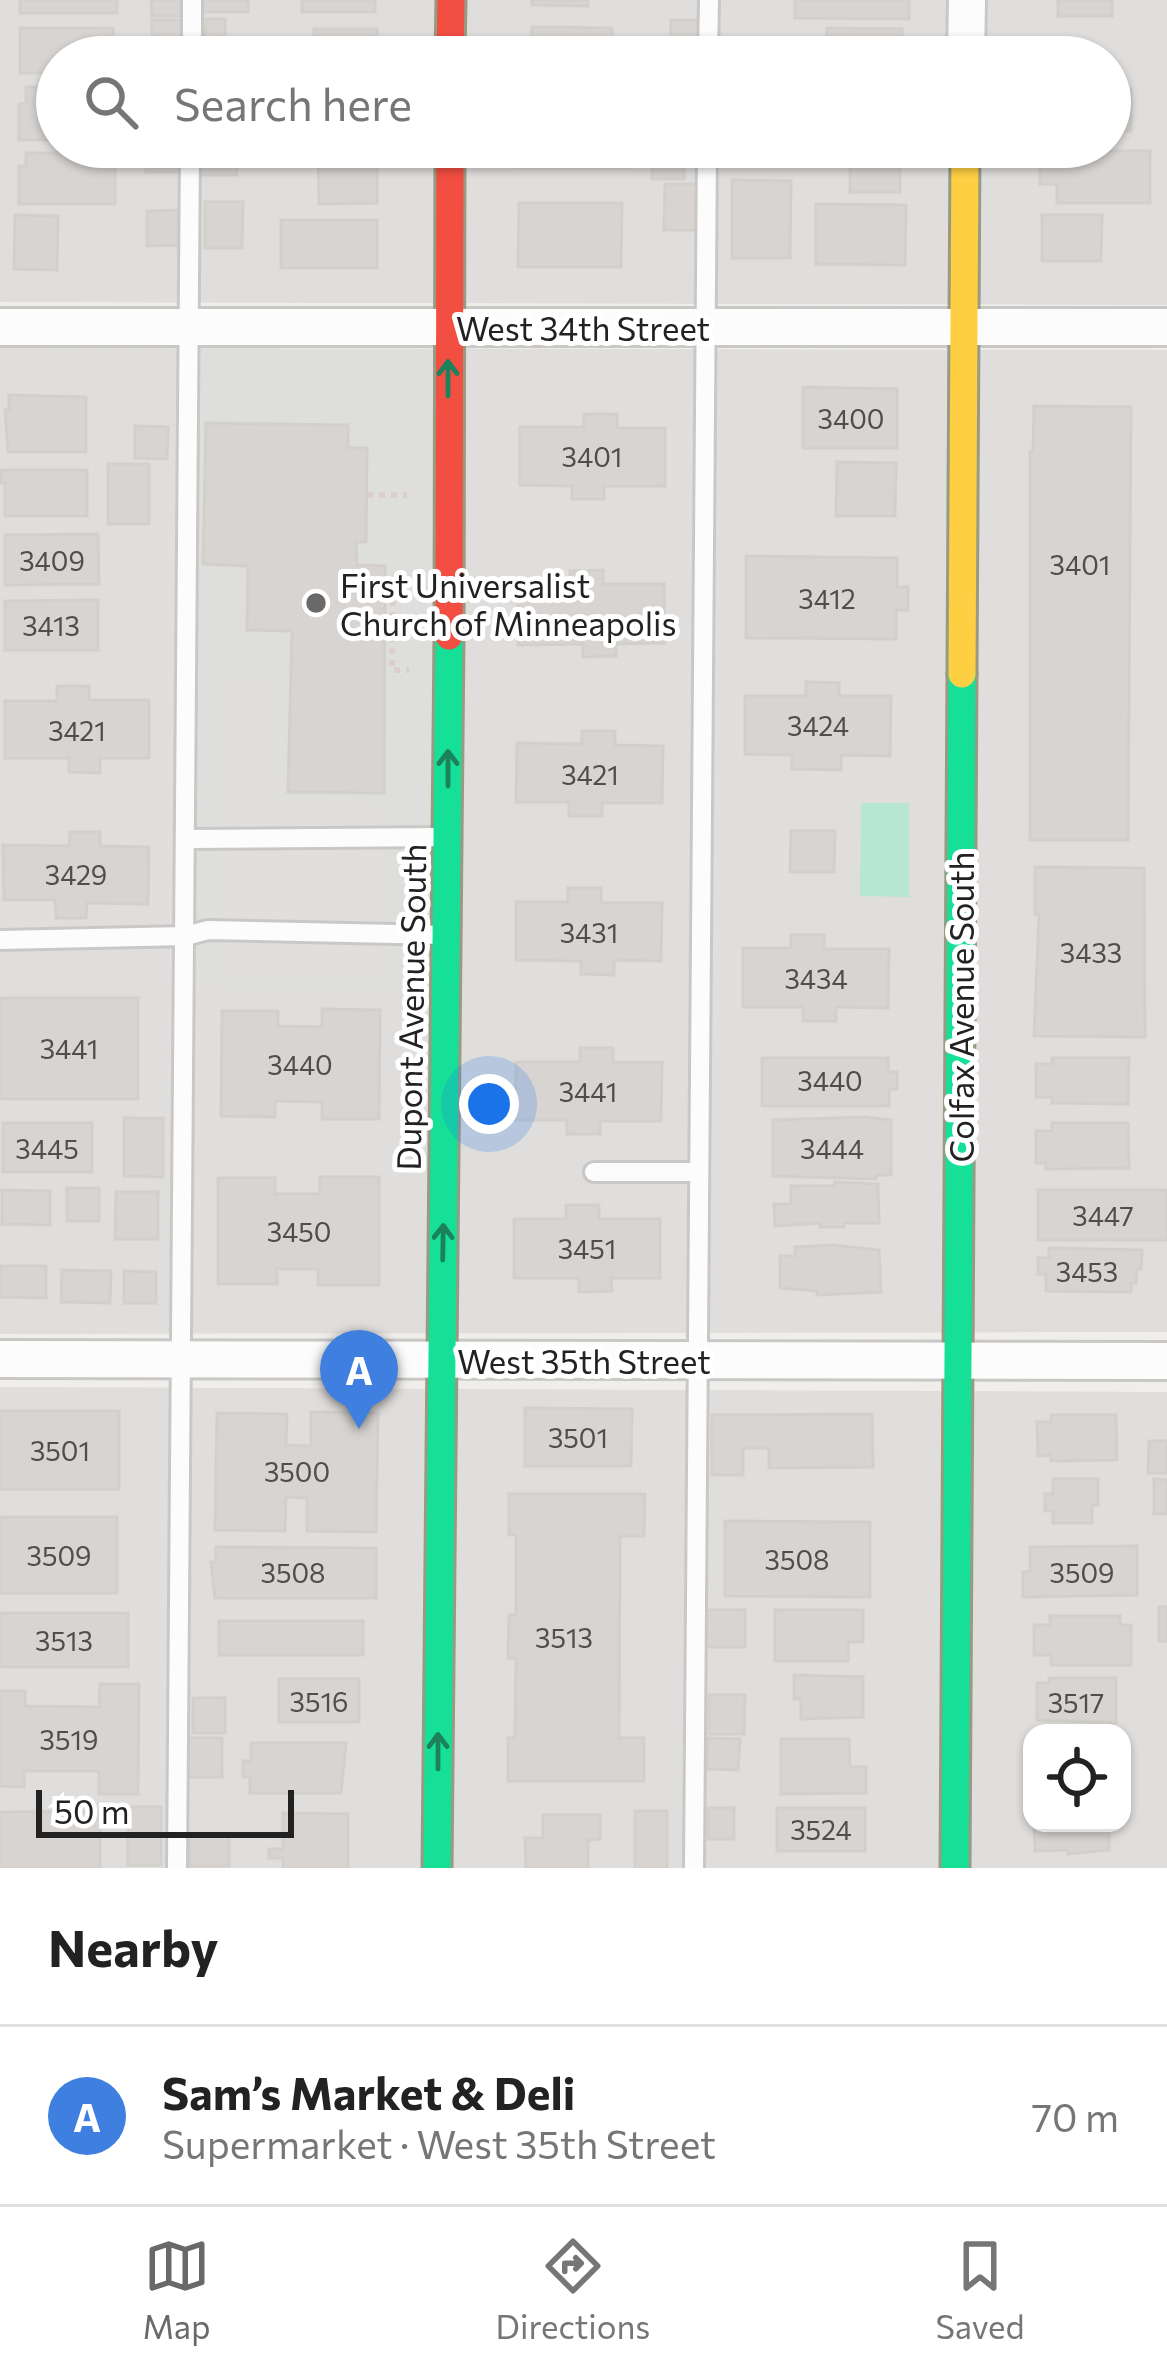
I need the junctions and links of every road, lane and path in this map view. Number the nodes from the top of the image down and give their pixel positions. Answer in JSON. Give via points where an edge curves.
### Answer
{"nodes":[{"id":1,"x":192,"y":0,"type":"edge"},
{"id":2,"x":451,"y":0,"type":"edge"},
{"id":3,"x":709,"y":0,"type":"edge"},
{"id":4,"x":967,"y":0,"type":"edge"},
{"id":5,"x":192,"y":36,"type":"edge"},
{"id":6,"x":450,"y":36,"type":"edge"},
{"id":7,"x":708,"y":36,"type":"edge"},
{"id":8,"x":966,"y":36,"type":"edge"},
{"id":9,"x":190,"y":168,"type":"edge"},
{"id":10,"x":449,"y":168,"type":"edge"},
{"id":11,"x":707,"y":168,"type":"edge"},
{"id":12,"x":965,"y":168,"type":"edge"},
{"id":13,"x":188,"y":326,"type":"junction"},
{"id":14,"x":0,"y":327,"type":"edge"},
{"id":15,"x":447,"y":327,"type":"junction"},
{"id":16,"x":705,"y":327,"type":"junction"},
{"id":17,"x":962,"y":327,"type":"junction"},
{"id":18,"x":1167,"y":327,"type":"edge"},
{"id":19,"x":367,"y":495,"type":"dead end"},
{"id":20,"x":398,"y":495,"type":"dead end"},
{"id":21,"x":393,"y":576,"type":"dead end"},
{"id":22,"x":409,"y":670,"type":"dead end"},
{"id":23,"x":448,"y":837,"type":"junction"},
{"id":24,"x":188,"y":839,"type":"junction"},
{"id":25,"x":448,"y":935,"type":"junction"},
{"id":26,"x":186,"y":937,"type":"junction"},
{"id":27,"x":0,"y":940,"type":"edge"},
{"id":28,"x":594,"y":1172,"type":"dead end"},
{"id":29,"x":698,"y":1172,"type":"junction"},
{"id":30,"x":0,"y":1359,"type":"edge"},
{"id":31,"x":180,"y":1359,"type":"junction"},
{"id":32,"x":441,"y":1359,"type":"junction"},
{"id":33,"x":698,"y":1360,"type":"junction"},
{"id":34,"x":958,"y":1360,"type":"junction"},
{"id":35,"x":1167,"y":1361,"type":"edge"},
{"id":36,"x":176,"y":1868,"type":"edge"},
{"id":37,"x":437,"y":1868,"type":"edge"},
{"id":38,"x":694,"y":1868,"type":"edge"},
{"id":39,"x":955,"y":1868,"type":"edge"}],
"edges":[{"from":1,"to":5,"type":"lane"},
{"from":2,"to":6,"type":"street"},
{"from":3,"to":7,"type":"lane"},
{"from":4,"to":8,"type":"street"},
{"from":9,"to":13,"type":"lane"},
{"from":10,"to":15,"type":"street","name":"Dupont Avenue South"},
{"from":11,"to":16,"type":"lane"},
{"from":12,"to":17,"type":"street","name":"Colfax Avenue South"},
{"from":13,"to":14,"type":"street","name":"West 34th Street"},
{"from":13,"to":15,"type":"street","name":"West 34th Street"},
{"from":13,"to":24,"type":"lane"},
{"from":15,"to":16,"type":"street","name":"West 34th Street"},
{"from":23,"to":15,"type":"street","name":"Dupont Avenue South","one_way":true},
{"from":16,"to":17,"type":"street","name":"West 34th Street"},
{"from":16,"to":29,"type":"lane"},
{"from":17,"to":18,"type":"street","name":"West 34th Street"},
{"from":17,"to":34,"type":"street","name":"Colfax Avenue South"},
{"from":19,"to":20,"type":"path"},
{"from":21,"to":22,"type":"path","via":[[392,670]]},
{"from":23,"to":24,"type":"lane"},
{"from":23,"to":25,"type":"street","name":"Dupont Avenue South"},
{"from":24,"to":26,"type":"lane"},
{"from":25,"to":26,"type":"lane","via":[[208,930]]},
{"from":32,"to":25,"type":"street","name":"Dupont Avenue South","one_way":true},
{"from":26,"to":27,"type":"lane"},
{"from":26,"to":31,"type":"lane"},
{"from":28,"to":29,"type":"lane"},
{"from":29,"to":33,"type":"lane"},
{"from":30,"to":31,"type":"street","name":"West 35th Street"},
{"from":31,"to":32,"type":"street","name":"West 35th Street"},
{"from":31,"to":36,"type":"lane"},
{"from":32,"to":33,"type":"street","name":"West 35th Street"},
{"from":37,"to":32,"type":"street","name":"Dupont Avenue South","one_way":true},
{"from":33,"to":34,"type":"street","name":"West 35th Street"},
{"from":33,"to":38,"type":"lane"},
{"from":34,"to":35,"type":"street","name":"West 35th Street"},
{"from":34,"to":39,"type":"street","name":"Colfax Avenue South"}]}
